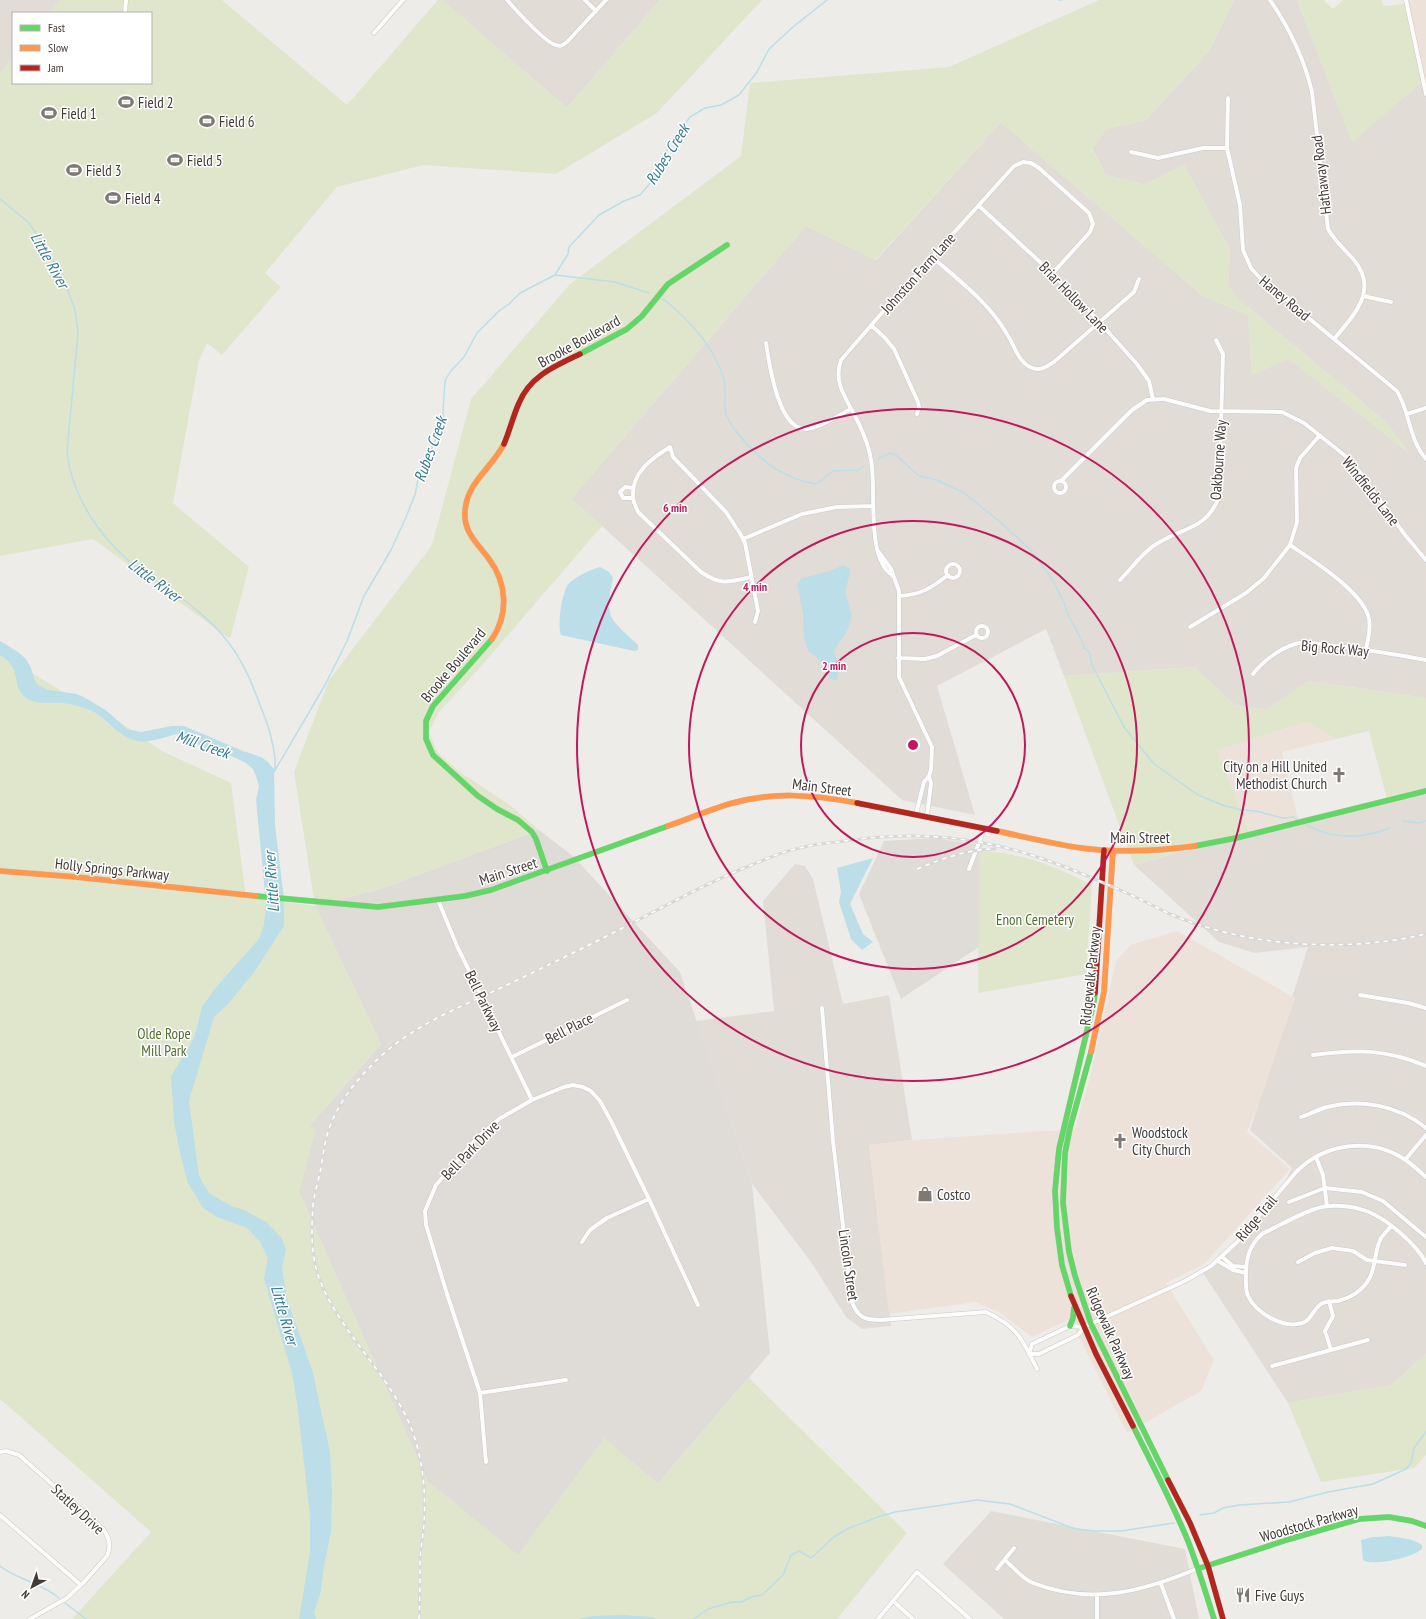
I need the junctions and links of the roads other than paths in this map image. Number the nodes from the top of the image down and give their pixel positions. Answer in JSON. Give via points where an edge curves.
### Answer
{"nodes":[{"id":1,"x":126,"y":0,"type":"edge"},
{"id":2,"x":403,"y":0,"type":"edge"},
{"id":3,"x":507,"y":0,"type":"edge"},
{"id":4,"x":585,"y":0,"type":"edge"},
{"id":5,"x":606,"y":0,"type":"edge"},
{"id":6,"x":1270,"y":0,"type":"edge"},
{"id":7,"x":1406,"y":0,"type":"edge"},
{"id":8,"x":596,"y":10,"type":"junction"},
{"id":9,"x":125,"y":12,"type":"edge"},
{"id":10,"x":374,"y":33,"type":"dead end"},
{"id":11,"x":1426,"y":94,"type":"edge"},
{"id":12,"x":1228,"y":98,"type":"dead end"},
{"id":13,"x":1227,"y":148,"type":"junction"},
{"id":14,"x":1131,"y":152,"type":"dead end"},
{"id":15,"x":979,"y":206,"type":"junction"},
{"id":16,"x":727,"y":245,"type":"dead end"},
{"id":17,"x":932,"y":257,"type":"junction"},
{"id":18,"x":1052,"y":274,"type":"junction"},
{"id":19,"x":1139,"y":279,"type":"dead end"},
{"id":20,"x":1363,"y":296,"type":"junction"},
{"id":21,"x":1390,"y":302,"type":"dead end"},
{"id":22,"x":1099,"y":322,"type":"junction"},
{"id":23,"x":870,"y":325,"type":"junction"},
{"id":24,"x":1334,"y":338,"type":"junction"},
{"id":25,"x":1216,"y":340,"type":"dead end"},
{"id":26,"x":766,"y":343,"type":"dead end"},
{"id":27,"x":1153,"y":399,"type":"junction"},
{"id":28,"x":1426,"y":408,"type":"edge"},
{"id":29,"x":851,"y":409,"type":"junction"},
{"id":30,"x":1221,"y":412,"type":"junction"},
{"id":31,"x":917,"y":414,"type":"dead end"},
{"id":32,"x":1407,"y":414,"type":"junction"},
{"id":33,"x":1320,"y":435,"type":"junction"},
{"id":34,"x":1426,"y":459,"type":"edge"},
{"id":35,"x":1061,"y":480,"type":"dead end"},
{"id":36,"x":633,"y":488,"type":"junction"},
{"id":37,"x":633,"y":498,"type":"junction"},
{"id":38,"x":873,"y":506,"type":"junction"},
{"id":39,"x":744,"y":539,"type":"junction"},
{"id":40,"x":1290,"y":545,"type":"junction"},
{"id":41,"x":1426,"y":560,"type":"edge"},
{"id":42,"x":948,"y":575,"type":"dead end"},
{"id":43,"x":751,"y":577,"type":"junction"},
{"id":44,"x":1120,"y":580,"type":"dead end"},
{"id":45,"x":899,"y":596,"type":"junction"},
{"id":46,"x":755,"y":622,"type":"dead end"},
{"id":47,"x":1190,"y":627,"type":"dead end"},
{"id":48,"x":976,"y":635,"type":"dead end"},
{"id":49,"x":1366,"y":649,"type":"junction"},
{"id":50,"x":898,"y":658,"type":"junction"},
{"id":51,"x":1426,"y":660,"type":"edge"},
{"id":52,"x":1253,"y":674,"type":"dead end"},
{"id":53,"x":929,"y":776,"type":"junction"},
{"id":54,"x":1426,"y":791,"type":"edge"},
{"id":55,"x":916,"y":814,"type":"junction"},
{"id":56,"x":928,"y":816,"type":"junction"},
{"id":57,"x":984,"y":829,"type":"junction"},
{"id":58,"x":1104,"y":850,"type":"junction"},
{"id":59,"x":1113,"y":850,"type":"junction"},
{"id":60,"x":969,"y":869,"type":"dead end"},
{"id":61,"x":0,"y":871,"type":"edge"},
{"id":62,"x":547,"y":871,"type":"junction"},
{"id":63,"x":222,"y":892,"type":"joint"},
{"id":64,"x":438,"y":900,"type":"junction"},
{"id":65,"x":1360,"y":995,"type":"dead end"},
{"id":66,"x":627,"y":1000,"type":"dead end"},
{"id":67,"x":822,"y":1008,"type":"dead end"},
{"id":68,"x":1426,"y":1008,"type":"edge"},
{"id":69,"x":1313,"y":1055,"type":"dead end"},
{"id":70,"x":512,"y":1057,"type":"junction"},
{"id":71,"x":1426,"y":1066,"type":"edge"},
{"id":72,"x":532,"y":1100,"type":"junction"},
{"id":73,"x":1301,"y":1117,"type":"dead end"},
{"id":74,"x":1426,"y":1128,"type":"edge"},
{"id":75,"x":1426,"y":1135,"type":"edge"},
{"id":76,"x":1316,"y":1157,"type":"junction"},
{"id":77,"x":1405,"y":1160,"type":"junction"},
{"id":78,"x":1426,"y":1177,"type":"edge"},
{"id":79,"x":1325,"y":1188,"type":"junction"},
{"id":80,"x":649,"y":1199,"type":"junction"},
{"id":81,"x":1289,"y":1202,"type":"dead end"},
{"id":82,"x":1327,"y":1206,"type":"junction"},
{"id":83,"x":1390,"y":1226,"type":"junction"},
{"id":84,"x":1426,"y":1237,"type":"edge"},
{"id":85,"x":582,"y":1242,"type":"dead end"},
{"id":86,"x":1222,"y":1257,"type":"junction"},
{"id":87,"x":1218,"y":1260,"type":"junction"},
{"id":88,"x":1375,"y":1261,"type":"junction"},
{"id":89,"x":1298,"y":1262,"type":"dead end"},
{"id":90,"x":1426,"y":1263,"type":"edge"},
{"id":91,"x":1405,"y":1265,"type":"dead end"},
{"id":92,"x":1246,"y":1267,"type":"junction"},
{"id":93,"x":1246,"y":1273,"type":"junction"},
{"id":94,"x":1328,"y":1301,"type":"junction"},
{"id":95,"x":698,"y":1305,"type":"dead end"},
{"id":96,"x":1075,"y":1306,"type":"junction"},
{"id":97,"x":1091,"y":1324,"type":"junction"},
{"id":98,"x":1070,"y":1326,"type":"junction"},
{"id":99,"x":1084,"y":1327,"type":"junction"},
{"id":100,"x":1368,"y":1340,"type":"dead end"},
{"id":101,"x":1331,"y":1350,"type":"junction"},
{"id":102,"x":1029,"y":1354,"type":"junction"},
{"id":103,"x":1272,"y":1366,"type":"dead end"},
{"id":104,"x":1037,"y":1369,"type":"dead end"},
{"id":105,"x":566,"y":1380,"type":"dead end"},
{"id":106,"x":480,"y":1393,"type":"junction"},
{"id":107,"x":0,"y":1452,"type":"edge"},
{"id":108,"x":486,"y":1462,"type":"dead end"},
{"id":109,"x":0,"y":1515,"type":"edge"},
{"id":110,"x":1426,"y":1526,"type":"edge"},
{"id":111,"x":1014,"y":1548,"type":"dead end"},
{"id":112,"x":1005,"y":1560,"type":"junction"},
{"id":113,"x":1208,"y":1566,"type":"junction"},
{"id":114,"x":1200,"y":1568,"type":"junction"},
{"id":115,"x":997,"y":1569,"type":"dead end"},
{"id":116,"x":1161,"y":1584,"type":"junction"},
{"id":117,"x":81,"y":1585,"type":"junction"},
{"id":118,"x":1097,"y":1595,"type":"junction"},
{"id":119,"x":893,"y":1601,"type":"junction"},
{"id":120,"x":30,"y":1619,"type":"edge"},
{"id":121,"x":878,"y":1619,"type":"edge"},
{"id":122,"x":913,"y":1619,"type":"edge"},
{"id":123,"x":970,"y":1619,"type":"edge"},
{"id":124,"x":1097,"y":1619,"type":"edge"},
{"id":125,"x":1174,"y":1619,"type":"edge"},
{"id":126,"x":1214,"y":1619,"type":"edge"},
{"id":127,"x":1223,"y":1619,"type":"edge"}],
"edges":[{"from":1,"to":9,"type":"street"},
{"from":2,"to":10,"type":"street"},
{"from":3,"to":8,"type":"street","via":[[556,46],[562,46],[567,42]]},
{"from":4,"to":8,"type":"street"},
{"from":5,"to":8,"type":"street"},
{"from":6,"to":20,"type":"street","name":"Hathaway Road","via":[[1290,30],[1308,76],[1328,229],[1360,269],[1364,279]]},
{"from":7,"to":11,"type":"street"},
{"from":12,"to":13,"type":"street","name":"Haney Road"},
{"from":13,"to":14,"type":"street","via":[[1203,148],[1158,158]]},
{"from":13,"to":24,"type":"street","name":"Haney Road","via":[[1240,205],[1243,250],[1251,268]]},
{"from":15,"to":17,"type":"street","name":"Johnston Farm Lane"},
{"from":15,"to":18,"type":"street","name":"Briar Hollow Lane"},
{"from":15,"to":18,"type":"street","name":"Johnston Farm Lane","via":[[1014,166],[1023,162],[1031,163],[1057,183],[1089,213],[1093,224],[1090,232]]},
{"from":16,"to":62,"type":"main road","name":"Brooke Boulevard","via":[[677,276],[631,327],[544,372],[534,380],[519,400],[503,446],[494,461],[472,486],[466,500],[469,535],[501,578],[505,594],[504,613],[493,638],[433,706],[426,721],[426,739],[433,755],[478,796],[518,820],[532,832]]},
{"from":17,"to":22,"type":"street","via":[[981,299],[998,320],[1023,362],[1036,369],[1043,369],[1055,361]]},
{"from":17,"to":23,"type":"street","name":"Johnston Farm Lane"},
{"from":18,"to":22,"type":"street","name":"Briar Hollow Lane"},
{"from":19,"to":22,"type":"street","via":[[1134,292]]},
{"from":20,"to":21,"type":"street"},
{"from":20,"to":24,"type":"street","name":"Hathaway Road","via":[[1359,309]]},
{"from":22,"to":27,"type":"street","name":"Briar Hollow Lane","via":[[1144,373],[1152,388]]},
{"from":23,"to":29,"type":"street","name":"Johnston Farm Lane","via":[[844,355],[838,367],[840,390]]},
{"from":23,"to":31,"type":"street","via":[[889,342],[896,353],[918,402]]},
{"from":24,"to":32,"type":"street","name":"Haney Road","via":[[1397,391]]},
{"from":25,"to":30,"type":"street","name":"Oakbourne Way","via":[[1223,354]]},
{"from":26,"to":29,"type":"street","via":[[773,386],[786,414],[795,426],[803,429],[812,428]]},
{"from":27,"to":30,"type":"street","name":"Windfields Lane","via":[[1164,399],[1202,410]]},
{"from":27,"to":35,"type":"street","via":[[1132,410]]},
{"from":28,"to":32,"type":"street"},
{"from":29,"to":38,"type":"street","name":"Johnston Farm Lane","via":[[870,453],[874,480]]},
{"from":30,"to":33,"type":"street","name":"Windfields Lane","via":[[1282,412]]},
{"from":30,"to":44,"type":"street","name":"Oakbourne Way","via":[[1219,497],[1214,508],[1205,520],[1154,545]]},
{"from":32,"to":34,"type":"street","name":"Haney Road","via":[[1413,435]]},
{"from":33,"to":40,"type":"street","via":[[1300,458],[1296,468],[1297,522]]},
{"from":33,"to":41,"type":"street","name":"Windfields Lane","via":[[1359,470]]},
{"from":36,"to":37,"type":"street"},
{"from":36,"to":37,"type":"street","via":[[625,487],[620,492],[623,498]]},
{"from":36,"to":39,"type":"street","via":[[637,476],[645,466],[670,447],[673,456],[726,512]]},
{"from":37,"to":43,"type":"street","via":[[638,512],[701,572],[725,583]]},
{"from":38,"to":39,"type":"street","via":[[837,507],[802,514]]},
{"from":38,"to":45,"type":"street","name":"Johnston Farm Lane","via":[[873,528],[878,551],[892,569]]},
{"from":39,"to":43,"type":"street"},
{"from":40,"to":47,"type":"street","via":[[1264,578],[1246,593]]},
{"from":40,"to":49,"type":"street","via":[[1329,572],[1364,606],[1369,618],[1370,632]]},
{"from":42,"to":45,"type":"street","via":[[928,590]]},
{"from":43,"to":46,"type":"street","via":[[758,611]]},
{"from":45,"to":50,"type":"street","name":"Johnston Farm Lane"},
{"from":48,"to":50,"type":"street","via":[[937,656],[925,659]]},
{"from":49,"to":51,"type":"street","name":"Big Rock Way"},
{"from":49,"to":52,"type":"street","name":"Big Rock Way","via":[[1296,643],[1261,664]]},
{"from":50,"to":53,"type":"street","name":"Johnston Farm Lane","via":[[901,682],[932,747]]},
{"from":53,"to":55,"type":"street","name":"Johnston Farm Lane","via":[[924,782]]},
{"from":53,"to":56,"type":"street","name":"Johnston Farm Lane","via":[[931,784]]},
{"from":54,"to":59,"type":"main road","name":"Main Street","via":[[1211,844],[1165,850]]},
{"from":55,"to":56,"type":"main road","name":"Main Street"},
{"from":55,"to":62,"type":"main road","name":"Main Street","via":[[834,798],[798,794],[756,797],[730,804]]},
{"from":56,"to":57,"type":"main road","name":"Main Street"},
{"from":57,"to":58,"type":"main road","name":"Main Street"},
{"from":57,"to":60,"type":"street"},
{"from":58,"to":59,"type":"main road","name":"Main Street"},
{"from":58,"to":96,"type":"main road","name":"Ridgewalk Parkway","via":[[1094,1001],[1056,1172],[1057,1234],[1062,1265]]},
{"from":59,"to":97,"type":"main road","name":"Ridgewalk Parkway","via":[[1102,1002],[1066,1149],[1062,1209],[1068,1249],[1080,1295]]},
{"from":61,"to":63,"type":"main road","name":"Holly Springs Parkway"},
{"from":62,"to":64,"type":"main road","name":"Main Street","via":[[491,890]]},
{"from":63,"to":64,"type":"main road","name":"Main Street","via":[[378,906]]},
{"from":64,"to":70,"type":"street","name":"Bell Parkway","via":[[457,946]]},
{"from":65,"to":68,"type":"street"},
{"from":66,"to":70,"type":"street","name":"Bell Place"},
{"from":67,"to":102,"type":"street","name":"Lincoln Street","via":[[833,1141],[855,1310],[868,1320],[986,1312],[1014,1329]]},
{"from":69,"to":71,"type":"street","via":[[1344,1050],[1366,1051],[1398,1056]]},
{"from":70,"to":72,"type":"street","name":"Bell Parkway"},
{"from":72,"to":80,"type":"street","name":"Bell Park Drive","via":[[573,1085],[591,1091],[600,1101]]},
{"from":72,"to":106,"type":"street","name":"Bell Park Drive","via":[[499,1118],[477,1138],[436,1185],[426,1211],[426,1225]]},
{"from":73,"to":74,"type":"street","via":[[1337,1105],[1370,1104],[1401,1113]]},
{"from":75,"to":77,"type":"street"},
{"from":76,"to":77,"type":"street","name":"Ridge Trail","via":[[1342,1147],[1363,1146],[1380,1149]]},
{"from":76,"to":79,"type":"street","via":[[1322,1170]]},
{"from":76,"to":86,"type":"street","name":"Ridge Trail","via":[[1296,1172]]},
{"from":77,"to":78,"type":"street","name":"Ridge Trail"},
{"from":79,"to":81,"type":"street"},
{"from":79,"to":82,"type":"street"},
{"from":79,"to":84,"type":"street","via":[[1362,1192],[1383,1200]]},
{"from":80,"to":85,"type":"street","via":[[607,1218],[590,1230]]},
{"from":80,"to":95,"type":"street","name":"Bell Park Drive"},
{"from":82,"to":83,"type":"street","via":[[1349,1207],[1370,1212]]},
{"from":82,"to":92,"type":"street","via":[[1315,1208],[1262,1234],[1250,1248]]},
{"from":83,"to":88,"type":"street","via":[[1382,1238]]},
{"from":83,"to":90,"type":"street","via":[[1423,1256]]},
{"from":86,"to":87,"type":"street","name":"Ridge Trail"},
{"from":86,"to":92,"type":"street","via":[[1234,1266]]},
{"from":87,"to":93,"type":"street","via":[[1233,1270]]},
{"from":87,"to":97,"type":"street","name":"Ridge Trail","via":[[1189,1279]]},
{"from":88,"to":89,"type":"street","via":[[1367,1260],[1353,1251],[1332,1248],[1314,1253]]},
{"from":88,"to":91,"type":"street"},
{"from":88,"to":94,"type":"street","via":[[1368,1281],[1360,1290],[1350,1297]]},
{"from":92,"to":93,"type":"street"},
{"from":93,"to":94,"type":"street","via":[[1249,1297],[1258,1308],[1282,1323],[1302,1324],[1308,1320],[1316,1307]]},
{"from":94,"to":101,"type":"street","via":[[1333,1316],[1326,1331]]},
{"from":96,"to":98,"type":"main road"},
{"from":96,"to":99,"type":"main road","name":"Ridgewalk Parkway"},
{"from":97,"to":99,"type":"street","name":"Ridge Trail"},
{"from":97,"to":113,"type":"main road","name":"Ridgewalk Parkway","via":[[1187,1516]]},
{"from":98,"to":99,"type":"street"},
{"from":98,"to":102,"type":"street","via":[[1032,1344]]},
{"from":99,"to":102,"type":"street","via":[[1078,1334],[1039,1354]]},
{"from":99,"to":114,"type":"main road","name":"Ridgewalk Parkway","via":[[1173,1506]]},
{"from":100,"to":101,"type":"street"},
{"from":101,"to":103,"type":"street"},
{"from":102,"to":104,"type":"street","name":"Lincoln Street"},
{"from":105,"to":106,"type":"street"},
{"from":106,"to":108,"type":"street","name":"Bell Park Drive"},
{"from":107,"to":117,"type":"street","name":"Statley Drive","via":[[19,1455],[107,1534],[110,1545],[107,1556]]},
{"from":109,"to":117,"type":"street"},
{"from":110,"to":113,"type":"main road","name":"Woodstock Parkway","via":[[1389,1518],[1359,1519]]},
{"from":111,"to":112,"type":"street"},
{"from":112,"to":115,"type":"street"},
{"from":112,"to":118,"type":"street","via":[[1032,1582],[1066,1592]]},
{"from":113,"to":114,"type":"main road","name":"Woodstock Parkway"},
{"from":113,"to":127,"type":"main road","name":"Ridgewalk Parkway"},
{"from":114,"to":116,"type":"street"},
{"from":114,"to":126,"type":"main road","name":"Ridgewalk Parkway"},
{"from":116,"to":118,"type":"street","via":[[1131,1592]]},
{"from":116,"to":125,"type":"street"},
{"from":117,"to":120,"type":"street","name":"Statley Drive","via":[[67,1598]]},
{"from":118,"to":124,"type":"street"},
{"from":119,"to":121,"type":"street"},
{"from":119,"to":122,"type":"street"},
{"from":119,"to":123,"type":"street","via":[[917,1572]]}]}
